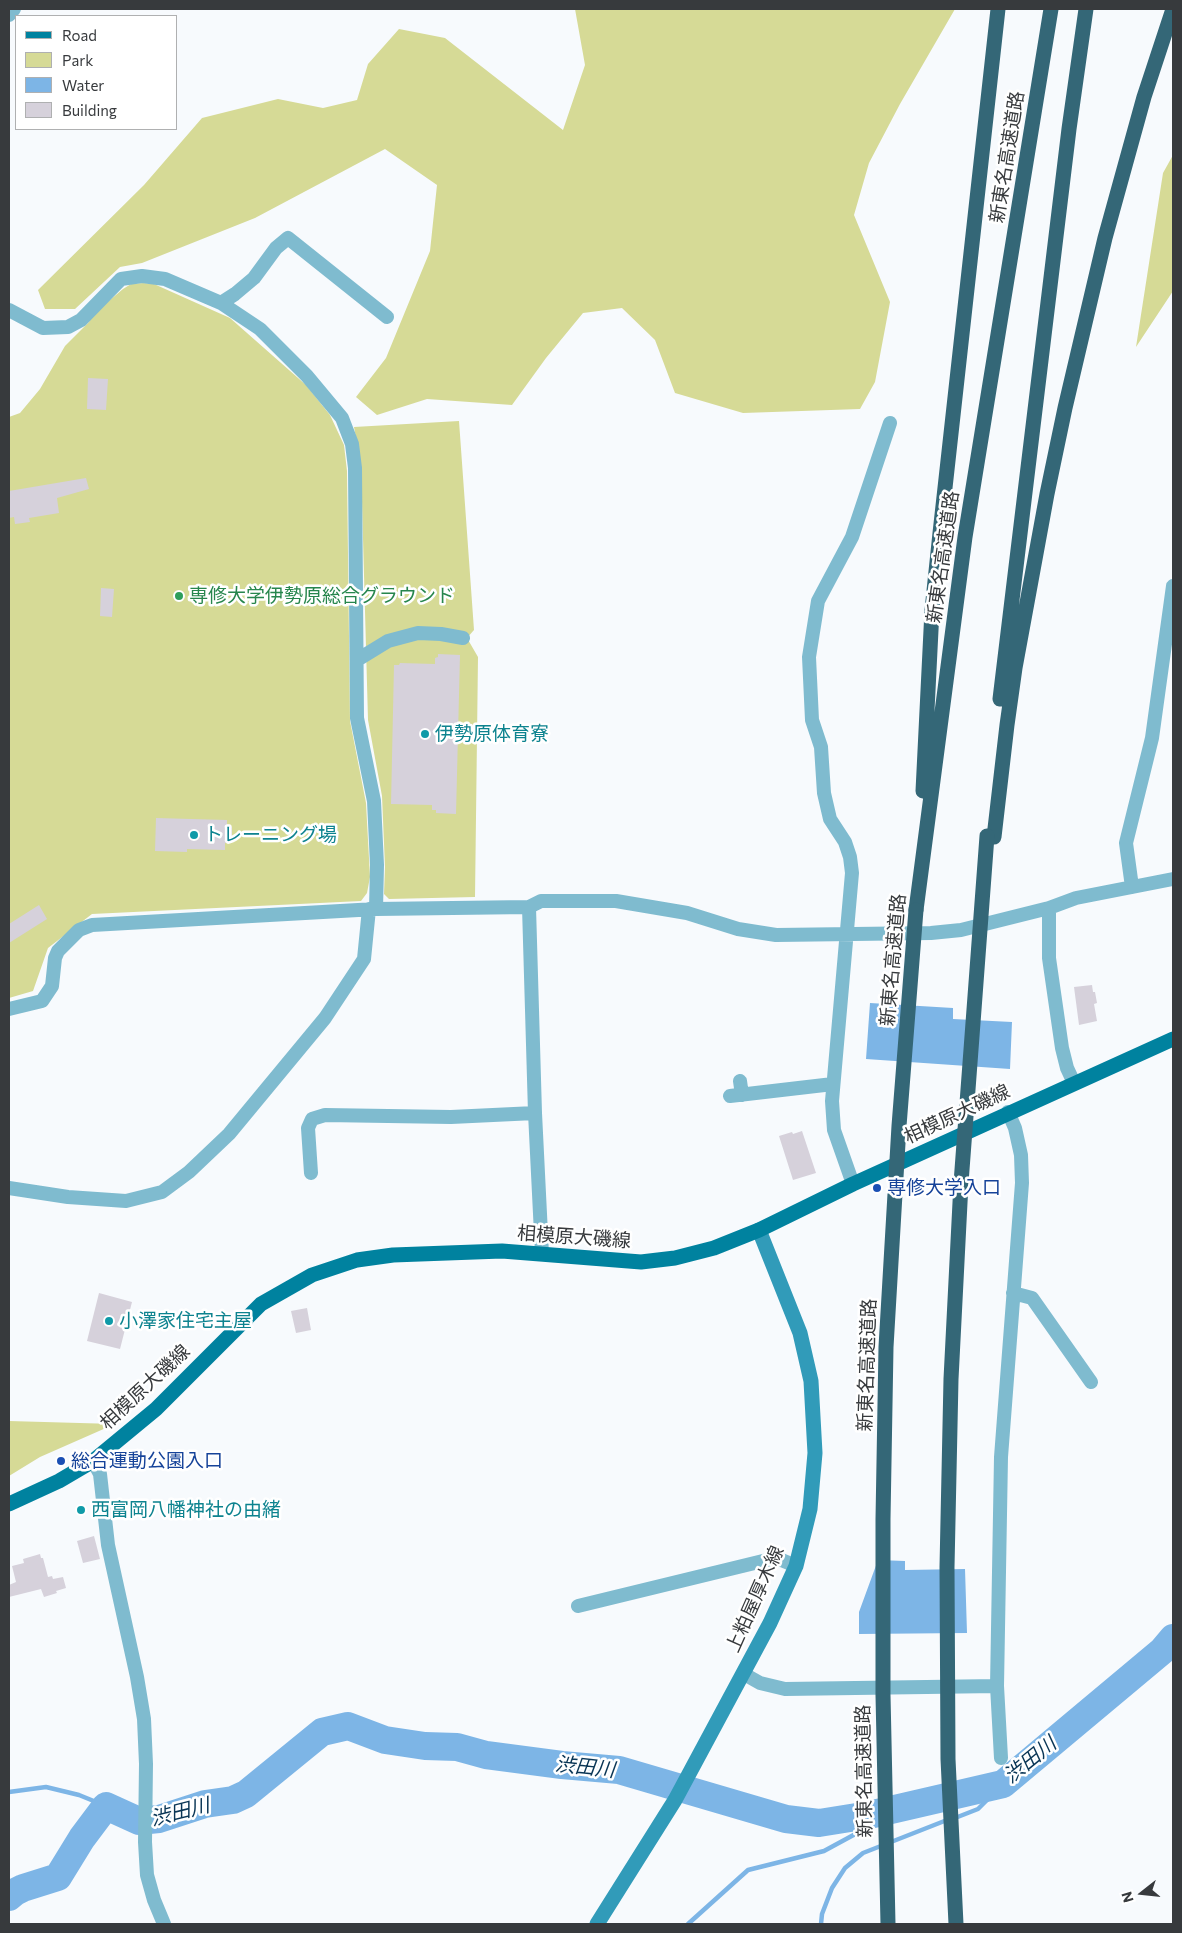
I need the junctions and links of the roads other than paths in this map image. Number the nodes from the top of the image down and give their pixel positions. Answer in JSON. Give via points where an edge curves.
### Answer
{"nodes":[{"id":1,"x":14,"y":9,"type":"edge"},
{"id":2,"x":998,"y":9,"type":"edge"},
{"id":3,"x":1051,"y":9,"type":"edge"},
{"id":4,"x":1086,"y":9,"type":"edge"},
{"id":5,"x":1173,"y":9,"type":"edge"},
{"id":6,"x":9,"y":15,"type":"edge"},
{"id":7,"x":221,"y":303,"type":"junction"},
{"id":8,"x":9,"y":310,"type":"edge"},
{"id":9,"x":387,"y":317,"type":"dead end"},
{"id":10,"x":890,"y":423,"type":"dead end"},
{"id":11,"x":1173,"y":586,"type":"edge"},
{"id":12,"x":464,"y":638,"type":"dead end"},
{"id":13,"x":357,"y":660,"type":"junction"},
{"id":14,"x":924,"y":829,"type":"junction"},
{"id":15,"x":991,"y":836,"type":"junction"},
{"id":16,"x":1173,"y":879,"type":"edge"},
{"id":17,"x":1132,"y":887,"type":"junction"},
{"id":18,"x":529,"y":907,"type":"junction"},
{"id":19,"x":1048,"y":908,"type":"junction"},
{"id":20,"x":373,"y":909,"type":"junction"},
{"id":21,"x":847,"y":934,"type":"junction"},
{"id":22,"x":9,"y":1009,"type":"edge"},
{"id":23,"x":1173,"y":1039,"type":"edge"},
{"id":24,"x":1074,"y":1083,"type":"junction"},
{"id":25,"x":833,"y":1084,"type":"junction"},
{"id":26,"x":737,"y":1091,"type":"dead end"},
{"id":27,"x":534,"y":1112,"type":"junction"},
{"id":28,"x":1008,"y":1112,"type":"junction"},
{"id":29,"x":311,"y":1172,"type":"dead end"},
{"id":30,"x":853,"y":1184,"type":"junction"},
{"id":31,"x":9,"y":1188,"type":"edge"},
{"id":32,"x":759,"y":1230,"type":"junction"},
{"id":33,"x":542,"y":1254,"type":"junction"},
{"id":34,"x":1014,"y":1293,"type":"junction"},
{"id":35,"x":1090,"y":1382,"type":"dead end"},
{"id":36,"x":93,"y":1461,"type":"junction"},
{"id":37,"x":9,"y":1504,"type":"edge"},
{"id":38,"x":796,"y":1566,"type":"junction"},
{"id":39,"x":578,"y":1606,"type":"dead end"},
{"id":40,"x":744,"y":1674,"type":"junction"},
{"id":41,"x":997,"y":1686,"type":"junction"},
{"id":42,"x":1001,"y":1758,"type":"dead end"},
{"id":43,"x":164,"y":1924,"type":"edge"},
{"id":44,"x":597,"y":1924,"type":"edge"},
{"id":45,"x":888,"y":1924,"type":"edge"},
{"id":46,"x":956,"y":1924,"type":"edge"}],
"edges":[{"from":1,"to":6,"type":"street"},
{"from":2,"to":14,"type":"highway","via":[[932,620]]},
{"from":3,"to":14,"type":"highway","name":"新東名高速道路","via":[[965,537]]},
{"from":4,"to":15,"type":"highway","via":[[1068,130],[997,726]]},
{"from":5,"to":15,"type":"highway","via":[[1144,96],[1107,228],[1065,408],[1015,668]]},
{"from":7,"to":8,"type":"street","via":[[165,279],[142,276],[121,279],[81,320],[68,327],[43,328]]},
{"from":7,"to":9,"type":"street","via":[[254,278],[276,248],[288,238]]},
{"from":7,"to":13,"type":"street","via":[[260,329],[307,376],[340,414],[349,435],[355,468]]},
{"from":10,"to":21,"type":"street","via":[[852,536],[818,601],[809,657],[812,720],[821,747],[824,793],[830,819],[845,842],[850,857],[852,872]]},
{"from":11,"to":17,"type":"street","via":[[1152,738],[1126,843]]},
{"from":12,"to":13,"type":"street","via":[[418,633],[388,641]]},
{"from":13,"to":20,"type":"street","via":[[357,718],[374,802],[377,865]]},
{"from":14,"to":45,"type":"highway","name":"新東名高速道路","bridge":true,"via":[[899,1126],[886,1347],[883,1548]]},
{"from":15,"to":46,"type":"highway","bridge":true,"via":[[990,880],[977,959],[951,1379],[947,1547],[948,1759]]},
{"from":16,"to":17,"type":"street"},
{"from":17,"to":19,"type":"street","via":[[1076,898]]},
{"from":18,"to":20,"type":"street"},
{"from":18,"to":21,"type":"street","via":[[541,902],[616,900],[776,935]]},
{"from":18,"to":27,"type":"street"},
{"from":19,"to":21,"type":"street","via":[[961,930]]},
{"from":19,"to":24,"type":"street","via":[[1049,958],[1062,1048]]},
{"from":20,"to":22,"type":"street","via":[[92,925],[79,930],[58,951],[52,986],[42,1001]]},
{"from":20,"to":31,"type":"street","via":[[364,959],[325,1018],[230,1134],[189,1172],[162,1192],[126,1201]]},
{"from":21,"to":25,"type":"street"},
{"from":23,"to":24,"type":"main road","name":"相模原大磯線"},
{"from":24,"to":28,"type":"main road","name":"相模原大磯線"},
{"from":25,"to":26,"type":"street"},
{"from":25,"to":30,"type":"street","via":[[834,1130]]},
{"from":27,"to":29,"type":"street","via":[[451,1117],[325,1115],[312,1119],[308,1128]]},
{"from":27,"to":33,"type":"street"},
{"from":28,"to":30,"type":"main road","name":"相模原大磯線"},
{"from":28,"to":34,"type":"street","via":[[1021,1155],[1022,1182]]},
{"from":30,"to":32,"type":"main road","name":"相模原大磯線"},
{"from":32,"to":33,"type":"main road","name":"相模原大磯線","via":[[714,1248],[641,1262]]},
{"from":32,"to":38,"type":"main road","name":"上粕屋厚木線","via":[[800,1333],[811,1381],[813,1484]]},
{"from":33,"to":36,"type":"main road","name":"相模原大磯線","via":[[502,1251],[393,1255],[357,1260],[312,1274],[261,1304],[156,1409]]},
{"from":34,"to":35,"type":"street","via":[[1032,1298]]},
{"from":34,"to":41,"type":"street","via":[[1001,1457]]},
{"from":36,"to":37,"type":"main road","name":"相模原大磯線"},
{"from":36,"to":43,"type":"street","via":[[100,1474],[108,1545],[143,1710],[147,1875]]},
{"from":38,"to":39,"type":"street","via":[[779,1559],[767,1560]]},
{"from":38,"to":40,"type":"main road","name":"上粕屋厚木線"},
{"from":40,"to":41,"type":"street","via":[[785,1689]]},
{"from":40,"to":44,"type":"main road","name":"上粕屋厚木線","via":[[690,1775]]},
{"from":41,"to":42,"type":"street"}]}
